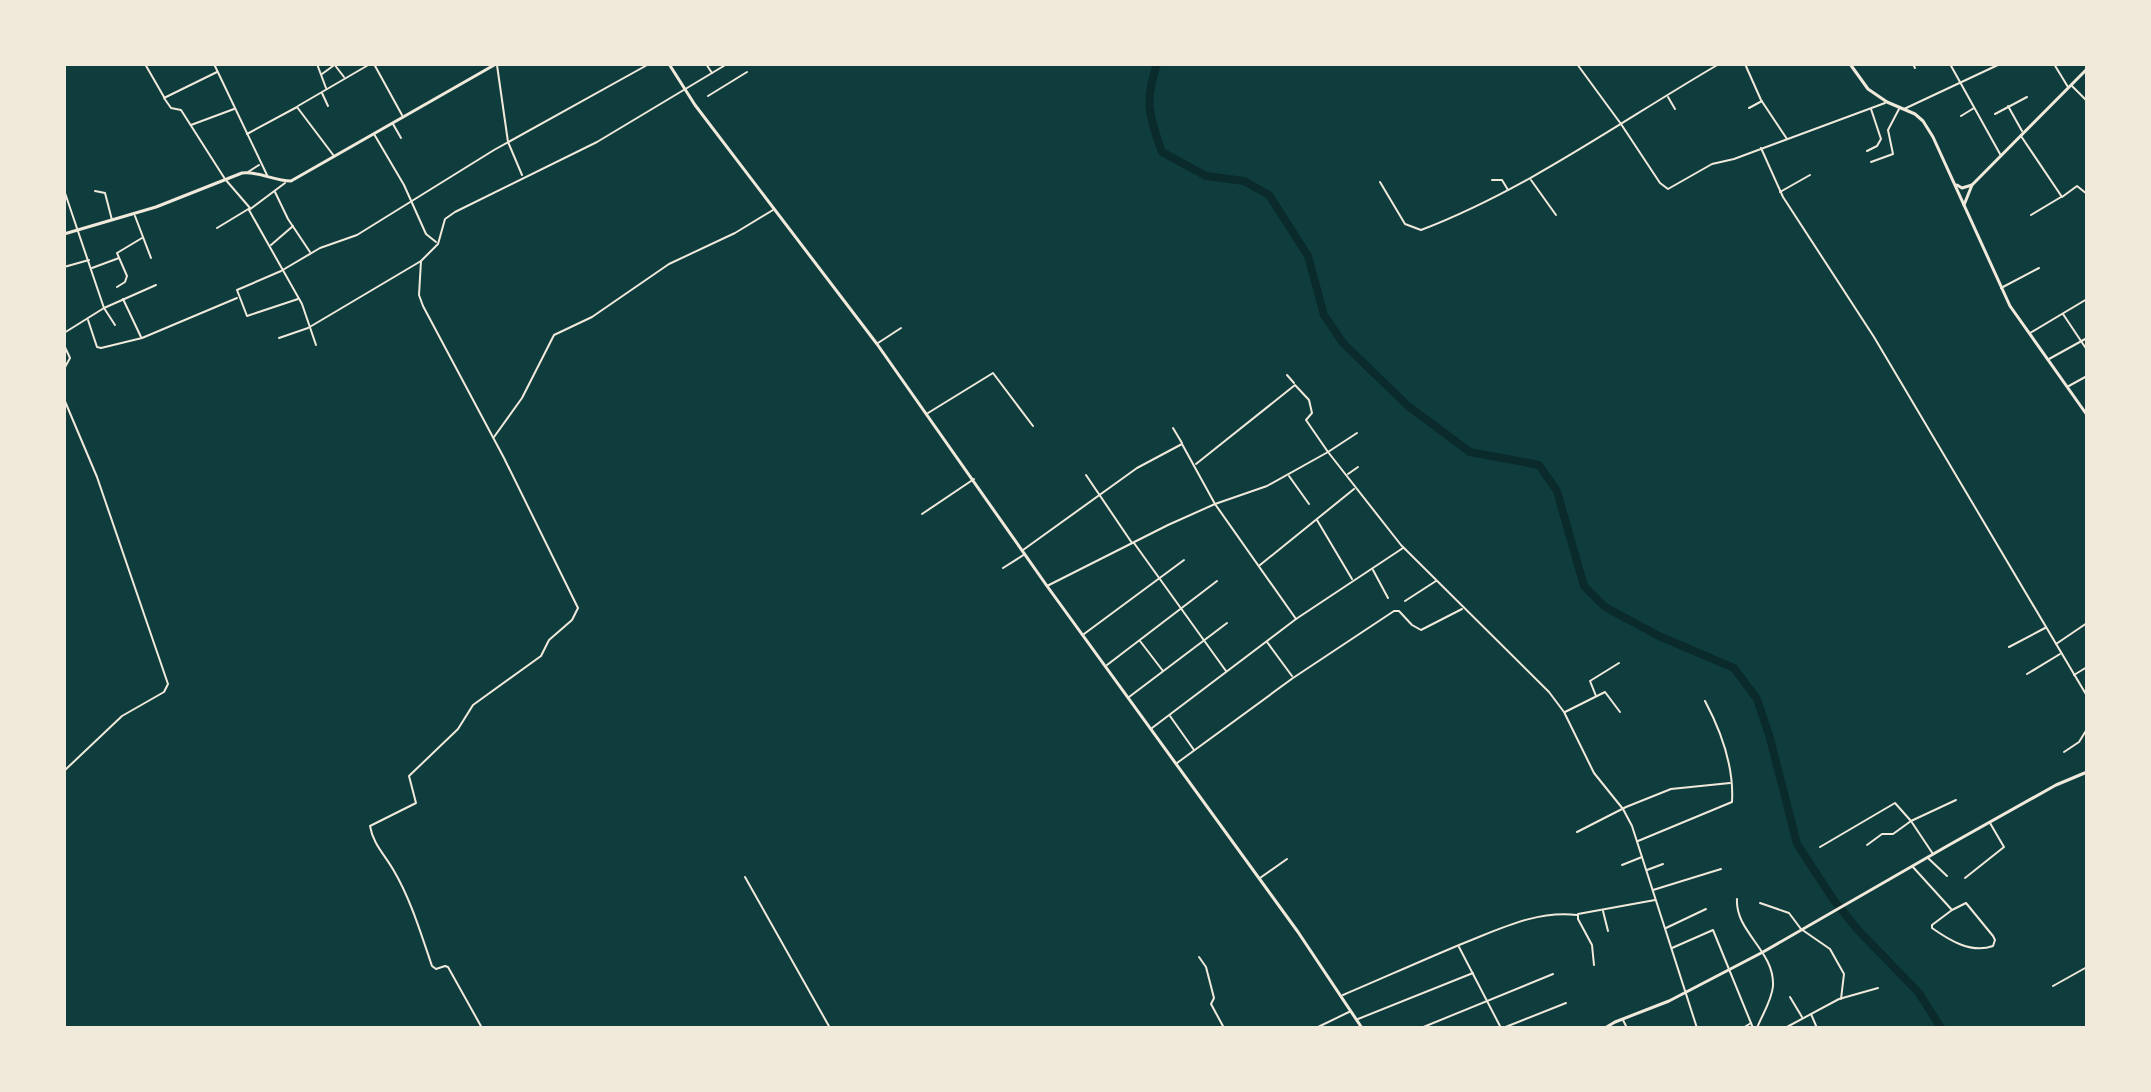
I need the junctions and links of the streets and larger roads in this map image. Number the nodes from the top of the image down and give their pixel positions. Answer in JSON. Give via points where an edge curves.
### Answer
{"nodes":[{"id":1,"x":145,"y":64,"type":"edge"},
{"id":2,"x":214,"y":64,"type":"edge"},
{"id":3,"x":317,"y":64,"type":"edge"},
{"id":4,"x":372,"y":64,"type":"edge"},
{"id":5,"x":496,"y":64,"type":"edge"},
{"id":6,"x":649,"y":64,"type":"edge"},
{"id":7,"x":669,"y":64,"type":"edge"},
{"id":8,"x":706,"y":64,"type":"edge"},
{"id":9,"x":727,"y":64,"type":"edge"},
{"id":10,"x":1719,"y":64,"type":"edge"},
{"id":11,"x":1745,"y":64,"type":"edge"},
{"id":12,"x":1850,"y":64,"type":"edge"},
{"id":13,"x":1950,"y":64,"type":"edge"},
{"id":14,"x":2000,"y":64,"type":"edge"},
{"id":15,"x":2054,"y":64,"type":"edge"},
{"id":16,"x":334,"y":65,"type":"edge"},
{"id":17,"x":1579,"y":65,"type":"edge"},
{"id":18,"x":2087,"y":69,"type":"edge"},
{"id":19,"x":217,"y":72,"type":"junction"},
{"id":20,"x":747,"y":72,"type":"dead end"},
{"id":21,"x":712,"y":73,"type":"junction"},
{"id":22,"x":321,"y":75,"type":"junction"},
{"id":23,"x":345,"y":78,"type":"junction"},
{"id":24,"x":1961,"y":83,"type":"junction"},
{"id":25,"x":2070,"y":87,"type":"junction"},
{"id":26,"x":327,"y":89,"type":"junction"},
{"id":27,"x":685,"y":91,"type":"junction"},
{"id":28,"x":322,"y":92,"type":"junction"},
{"id":29,"x":708,"y":96,"type":"dead end"},
{"id":30,"x":1667,"y":96,"type":"junction"},
{"id":31,"x":2027,"y":97,"type":"dead end"},
{"id":32,"x":164,"y":98,"type":"junction"},
{"id":33,"x":701,"y":101,"type":"dead end"},
{"id":34,"x":1762,"y":101,"type":"junction"},
{"id":35,"x":2087,"y":101,"type":"edge"},
{"id":36,"x":1887,"y":102,"type":"junction"},
{"id":37,"x":695,"y":105,"type":"junction"},
{"id":38,"x":328,"y":106,"type":"dead end"},
{"id":39,"x":2008,"y":106,"type":"junction"},
{"id":40,"x":297,"y":107,"type":"junction"},
{"id":41,"x":235,"y":108,"type":"junction"},
{"id":42,"x":1749,"y":108,"type":"dead end"},
{"id":43,"x":1974,"y":108,"type":"junction"},
{"id":44,"x":1675,"y":109,"type":"dead end"},
{"id":45,"x":1871,"y":109,"type":"junction"},
{"id":46,"x":1901,"y":109,"type":"junction"},
{"id":47,"x":1995,"y":114,"type":"dead end"},
{"id":48,"x":1961,"y":116,"type":"dead end"},
{"id":49,"x":403,"y":117,"type":"junction"},
{"id":50,"x":393,"y":123,"type":"junction"},
{"id":51,"x":1621,"y":124,"type":"junction"},
{"id":52,"x":190,"y":125,"type":"junction"},
{"id":53,"x":374,"y":133,"type":"junction"},
{"id":54,"x":247,"y":134,"type":"junction"},
{"id":55,"x":2022,"y":134,"type":"junction"},
{"id":56,"x":401,"y":138,"type":"dead end"},
{"id":57,"x":1787,"y":139,"type":"junction"},
{"id":58,"x":508,"y":142,"type":"junction"},
{"id":59,"x":1761,"y":148,"type":"junction"},
{"id":60,"x":1867,"y":151,"type":"dead end"},
{"id":61,"x":2001,"y":155,"type":"junction"},
{"id":62,"x":335,"y":157,"type":"junction"},
{"id":63,"x":1871,"y":162,"type":"dead end"},
{"id":64,"x":260,"y":165,"type":"junction"},
{"id":65,"x":248,"y":172,"type":"junction"},
{"id":66,"x":1810,"y":175,"type":"dead end"},
{"id":67,"x":267,"y":176,"type":"junction"},
{"id":68,"x":523,"y":177,"type":"junction"},
{"id":69,"x":225,"y":179,"type":"junction"},
{"id":70,"x":1530,"y":179,"type":"junction"},
{"id":71,"x":1492,"y":180,"type":"dead end"},
{"id":72,"x":286,"y":182,"type":"junction"},
{"id":73,"x":1380,"y":182,"type":"dead end"},
{"id":74,"x":1954,"y":184,"type":"junction"},
{"id":75,"x":1972,"y":185,"type":"junction"},
{"id":76,"x":64,"y":190,"type":"edge"},
{"id":77,"x":1508,"y":190,"type":"junction"},
{"id":78,"x":95,"y":191,"type":"dead end"},
{"id":79,"x":275,"y":191,"type":"junction"},
{"id":80,"x":1780,"y":192,"type":"junction"},
{"id":81,"x":2087,"y":194,"type":"edge"},
{"id":82,"x":2062,"y":197,"type":"junction"},
{"id":83,"x":411,"y":201,"type":"junction"},
{"id":84,"x":1964,"y":205,"type":"junction"},
{"id":85,"x":250,"y":208,"type":"junction"},
{"id":86,"x":773,"y":210,"type":"junction"},
{"id":87,"x":134,"y":214,"type":"junction"},
{"id":88,"x":1556,"y":215,"type":"dead end"},
{"id":89,"x":2031,"y":215,"type":"dead end"},
{"id":90,"x":112,"y":221,"type":"junction"},
{"id":91,"x":293,"y":226,"type":"junction"},
{"id":92,"x":217,"y":228,"type":"dead end"},
{"id":93,"x":80,"y":230,"type":"junction"},
{"id":94,"x":64,"y":234,"type":"edge"},
{"id":95,"x":142,"y":238,"type":"junction"},
{"id":96,"x":438,"y":244,"type":"junction"},
{"id":97,"x":270,"y":246,"type":"junction"},
{"id":98,"x":310,"y":253,"type":"junction"},
{"id":99,"x":119,"y":258,"type":"junction"},
{"id":100,"x":151,"y":258,"type":"dead end"},
{"id":101,"x":89,"y":260,"type":"junction"},
{"id":102,"x":421,"y":261,"type":"junction"},
{"id":103,"x":64,"y":267,"type":"edge"},
{"id":104,"x":2039,"y":268,"type":"dead end"},
{"id":105,"x":91,"y":269,"type":"junction"},
{"id":106,"x":281,"y":271,"type":"junction"},
{"id":107,"x":156,"y":285,"type":"dead end"},
{"id":108,"x":117,"y":287,"type":"dead end"},
{"id":109,"x":2001,"y":288,"type":"junction"},
{"id":110,"x":238,"y":297,"type":"junction"},
{"id":111,"x":123,"y":299,"type":"junction"},
{"id":112,"x":298,"y":299,"type":"junction"},
{"id":113,"x":2087,"y":299,"type":"edge"},
{"id":114,"x":104,"y":308,"type":"junction"},
{"id":115,"x":2062,"y":313,"type":"junction"},
{"id":116,"x":88,"y":320,"type":"junction"},
{"id":117,"x":115,"y":325,"type":"dead end"},
{"id":118,"x":308,"y":328,"type":"junction"},
{"id":119,"x":901,"y":328,"type":"dead end"},
{"id":120,"x":64,"y":333,"type":"edge"},
{"id":121,"x":2029,"y":333,"type":"junction"},
{"id":122,"x":142,"y":338,"type":"junction"},
{"id":123,"x":279,"y":338,"type":"dead end"},
{"id":124,"x":2087,"y":338,"type":"edge"},
{"id":125,"x":2081,"y":341,"type":"junction"},
{"id":126,"x":877,"y":344,"type":"junction"},
{"id":127,"x":64,"y":345,"type":"edge"},
{"id":128,"x":316,"y":345,"type":"dead end"},
{"id":129,"x":2087,"y":350,"type":"edge"},
{"id":130,"x":2048,"y":360,"type":"junction"},
{"id":131,"x":64,"y":369,"type":"edge"},
{"id":132,"x":1287,"y":375,"type":"dead end"},
{"id":133,"x":2087,"y":376,"type":"edge"},
{"id":134,"x":1295,"y":385,"type":"junction"},
{"id":135,"x":2067,"y":387,"type":"junction"},
{"id":136,"x":64,"y":399,"type":"edge"},
{"id":137,"x":927,"y":414,"type":"junction"},
{"id":138,"x":2087,"y":415,"type":"edge"},
{"id":139,"x":1033,"y":426,"type":"dead end"},
{"id":140,"x":1173,"y":428,"type":"dead end"},
{"id":141,"x":1357,"y":433,"type":"dead end"},
{"id":142,"x":493,"y":438,"type":"junction"},
{"id":143,"x":1182,"y":444,"type":"junction"},
{"id":144,"x":1328,"y":452,"type":"junction"},
{"id":145,"x":1195,"y":465,"type":"junction"},
{"id":146,"x":1358,"y":467,"type":"dead end"},
{"id":147,"x":1347,"y":474,"type":"junction"},
{"id":148,"x":1086,"y":475,"type":"dead end"},
{"id":149,"x":1289,"y":475,"type":"junction"},
{"id":150,"x":974,"y":479,"type":"junction"},
{"id":151,"x":1356,"y":488,"type":"junction"},
{"id":152,"x":1100,"y":496,"type":"junction"},
{"id":153,"x":1215,"y":504,"type":"junction"},
{"id":154,"x":1309,"y":504,"type":"dead end"},
{"id":155,"x":922,"y":514,"type":"dead end"},
{"id":156,"x":1316,"y":519,"type":"junction"},
{"id":157,"x":1133,"y":543,"type":"junction"},
{"id":158,"x":1403,"y":547,"type":"junction"},
{"id":159,"x":1024,"y":552,"type":"junction"},
{"id":160,"x":1184,"y":560,"type":"dead end"},
{"id":161,"x":1259,"y":566,"type":"junction"},
{"id":162,"x":1003,"y":568,"type":"dead end"},
{"id":163,"x":1373,"y":569,"type":"junction"},
{"id":164,"x":1159,"y":578,"type":"junction"},
{"id":165,"x":1217,"y":581,"type":"dead end"},
{"id":166,"x":1353,"y":581,"type":"junction"},
{"id":167,"x":1437,"y":581,"type":"junction"},
{"id":168,"x":1047,"y":586,"type":"junction"},
{"id":169,"x":1388,"y":598,"type":"dead end"},
{"id":170,"x":1405,"y":601,"type":"dead end"},
{"id":171,"x":1464,"y":608,"type":"junction"},
{"id":172,"x":1181,"y":610,"type":"junction"},
{"id":173,"x":1296,"y":619,"type":"junction"},
{"id":174,"x":1227,"y":623,"type":"dead end"},
{"id":175,"x":2087,"y":623,"type":"edge"},
{"id":176,"x":2046,"y":627,"type":"junction"},
{"id":177,"x":1083,"y":634,"type":"junction"},
{"id":178,"x":1140,"y":640,"type":"junction"},
{"id":179,"x":1204,"y":640,"type":"junction"},
{"id":180,"x":1266,"y":642,"type":"junction"},
{"id":181,"x":2056,"y":644,"type":"junction"},
{"id":182,"x":2009,"y":647,"type":"dead end"},
{"id":183,"x":2061,"y":653,"type":"junction"},
{"id":184,"x":1619,"y":663,"type":"dead end"},
{"id":185,"x":1106,"y":666,"type":"junction"},
{"id":186,"x":2087,"y":667,"type":"edge"},
{"id":187,"x":1163,"y":671,"type":"junction"},
{"id":188,"x":1227,"y":672,"type":"junction"},
{"id":189,"x":2027,"y":674,"type":"dead end"},
{"id":190,"x":2074,"y":675,"type":"junction"},
{"id":191,"x":1293,"y":678,"type":"junction"},
{"id":192,"x":2087,"y":696,"type":"edge"},
{"id":193,"x":1128,"y":697,"type":"junction"},
{"id":194,"x":1596,"y":698,"type":"junction"},
{"id":195,"x":1705,"y":701,"type":"dead end"},
{"id":196,"x":1564,"y":712,"type":"junction"},
{"id":197,"x":1620,"y":712,"type":"dead end"},
{"id":198,"x":1169,"y":715,"type":"junction"},
{"id":199,"x":1151,"y":729,"type":"junction"},
{"id":200,"x":2087,"y":729,"type":"edge"},
{"id":201,"x":1194,"y":750,"type":"junction"},
{"id":202,"x":2064,"y":752,"type":"dead end"},
{"id":203,"x":1176,"y":764,"type":"junction"},
{"id":204,"x":64,"y":771,"type":"edge"},
{"id":205,"x":2087,"y":772,"type":"edge"},
{"id":206,"x":1732,"y":783,"type":"junction"},
{"id":207,"x":1956,"y":800,"type":"dead end"},
{"id":208,"x":1623,"y":809,"type":"junction"},
{"id":209,"x":1911,"y":821,"type":"junction"},
{"id":210,"x":1990,"y":822,"type":"junction"},
{"id":211,"x":1577,"y":832,"type":"dead end"},
{"id":212,"x":1637,"y":841,"type":"junction"},
{"id":213,"x":1867,"y":845,"type":"dead end"},
{"id":214,"x":1820,"y":847,"type":"dead end"},
{"id":215,"x":1933,"y":854,"type":"junction"},
{"id":216,"x":1642,"y":857,"type":"junction"},
{"id":217,"x":1927,"y":857,"type":"junction"},
{"id":218,"x":1287,"y":859,"type":"dead end"},
{"id":219,"x":1663,"y":864,"type":"dead end"},
{"id":220,"x":1622,"y":865,"type":"dead end"},
{"id":221,"x":1912,"y":866,"type":"junction"},
{"id":222,"x":1721,"y":869,"type":"dead end"},
{"id":223,"x":1646,"y":871,"type":"junction"},
{"id":224,"x":1947,"y":876,"type":"dead end"},
{"id":225,"x":745,"y":877,"type":"dead end"},
{"id":226,"x":1965,"y":878,"type":"dead end"},
{"id":227,"x":1259,"y":879,"type":"junction"},
{"id":228,"x":1652,"y":890,"type":"junction"},
{"id":229,"x":1737,"y":899,"type":"dead end"},
{"id":230,"x":1655,"y":900,"type":"junction"},
{"id":231,"x":1760,"y":903,"type":"dead end"},
{"id":232,"x":1603,"y":909,"type":"junction"},
{"id":233,"x":1706,"y":909,"type":"dead end"},
{"id":234,"x":1952,"y":910,"type":"junction"},
{"id":235,"x":1577,"y":915,"type":"junction"},
{"id":236,"x":1665,"y":929,"type":"junction"},
{"id":237,"x":1801,"y":929,"type":"junction"},
{"id":238,"x":1608,"y":931,"type":"dead end"},
{"id":239,"x":1459,"y":945,"type":"junction"},
{"id":240,"x":1671,"y":948,"type":"junction"},
{"id":241,"x":1763,"y":952,"type":"junction"},
{"id":242,"x":1199,"y":957,"type":"dead end"},
{"id":243,"x":1594,"y":965,"type":"dead end"},
{"id":244,"x":2087,"y":967,"type":"edge"},
{"id":245,"x":1730,"y":969,"type":"junction"},
{"id":246,"x":1473,"y":973,"type":"junction"},
{"id":247,"x":1553,"y":974,"type":"dead end"},
{"id":248,"x":2053,"y":986,"type":"dead end"},
{"id":249,"x":1878,"y":988,"type":"dead end"},
{"id":250,"x":1686,"y":992,"type":"junction"},
{"id":251,"x":1342,"y":996,"type":"junction"},
{"id":252,"x":1790,"y":997,"type":"dead end"},
{"id":253,"x":1841,"y":999,"type":"junction"},
{"id":254,"x":1487,"y":1000,"type":"junction"},
{"id":255,"x":1566,"y":1003,"type":"dead end"},
{"id":256,"x":1352,"y":1011,"type":"junction"},
{"id":257,"x":1810,"y":1013,"type":"junction"},
{"id":258,"x":1802,"y":1018,"type":"junction"},
{"id":259,"x":1357,"y":1019,"type":"junction"},
{"id":260,"x":1623,"y":1019,"type":"junction"},
{"id":261,"x":1751,"y":1023,"type":"junction"},
{"id":262,"x":482,"y":1028,"type":"edge"},
{"id":263,"x":830,"y":1028,"type":"edge"},
{"id":264,"x":1224,"y":1028,"type":"edge"},
{"id":265,"x":1316,"y":1028,"type":"edge"},
{"id":266,"x":1362,"y":1028,"type":"edge"},
{"id":267,"x":1421,"y":1028,"type":"edge"},
{"id":268,"x":1502,"y":1028,"type":"edge"},
{"id":269,"x":1605,"y":1028,"type":"edge"},
{"id":270,"x":1627,"y":1028,"type":"edge"},
{"id":271,"x":1697,"y":1028,"type":"edge"},
{"id":272,"x":1743,"y":1028,"type":"edge"},
{"id":273,"x":1755,"y":1028,"type":"edge"},
{"id":274,"x":1785,"y":1028,"type":"edge"},
{"id":275,"x":1817,"y":1028,"type":"edge"}],
"edges":[{"from":1,"to":32,"type":"street"},
{"from":2,"to":19,"type":"street"},
{"from":3,"to":22,"type":"street"},
{"from":4,"to":23,"type":"street"},
{"from":4,"to":49,"type":"street"},
{"from":5,"to":49,"type":"street"},
{"from":5,"to":58,"type":"street"},
{"from":6,"to":58,"type":"street"},
{"from":7,"to":27,"type":"street"},
{"from":8,"to":21,"type":"street"},
{"from":9,"to":21,"type":"street"},
{"from":10,"to":30,"type":"street"},
{"from":11,"to":34,"type":"street"},
{"from":12,"to":36,"type":"street","via":[[1868,89]]},
{"from":13,"to":24,"type":"street"},
{"from":14,"to":24,"type":"street"},
{"from":15,"to":25,"type":"street"},
{"from":16,"to":22,"type":"street"},
{"from":16,"to":23,"type":"street"},
{"from":17,"to":51,"type":"street"},
{"from":18,"to":25,"type":"street"},
{"from":19,"to":32,"type":"street"},
{"from":19,"to":41,"type":"street"},
{"from":20,"to":29,"type":"street"},
{"from":21,"to":27,"type":"street"},
{"from":22,"to":26,"type":"street"},
{"from":23,"to":26,"type":"street"},
{"from":24,"to":43,"type":"street"},
{"from":24,"to":46,"type":"street"},
{"from":25,"to":35,"type":"street"},
{"from":25,"to":55,"type":"street"},
{"from":26,"to":28,"type":"street"},
{"from":27,"to":37,"type":"street"},
{"from":27,"to":68,"type":"street"},
{"from":28,"to":38,"type":"street"},
{"from":28,"to":40,"type":"street"},
{"from":30,"to":44,"type":"street"},
{"from":30,"to":51,"type":"street"},
{"from":31,"to":39,"type":"street"},
{"from":32,"to":52,"type":"street"},
{"from":33,"to":37,"type":"street"},
{"from":34,"to":42,"type":"street"},
{"from":34,"to":57,"type":"street"},
{"from":36,"to":45,"type":"street"},
{"from":36,"to":46,"type":"street"},
{"from":37,"to":86,"type":"street"},
{"from":39,"to":47,"type":"street"},
{"from":39,"to":55,"type":"street"},
{"from":40,"to":54,"type":"street"},
{"from":40,"to":62,"type":"street"},
{"from":41,"to":52,"type":"street"},
{"from":41,"to":54,"type":"street"},
{"from":43,"to":48,"type":"street"},
{"from":43,"to":61,"type":"street"},
{"from":45,"to":57,"type":"street"},
{"from":45,"to":60,"type":"street","via":[[1881,139]]},
{"from":46,"to":63,"type":"street","via":[[1888,130],[1893,154]]},
{"from":46,"to":74,"type":"street","via":[[1923,121]]},
{"from":49,"to":50,"type":"street"},
{"from":50,"to":53,"type":"street"},
{"from":50,"to":56,"type":"street"},
{"from":51,"to":59,"type":"street","via":[[1668,189],[1712,164]]},
{"from":51,"to":70,"type":"street"},
{"from":52,"to":69,"type":"street"},
{"from":53,"to":62,"type":"street"},
{"from":53,"to":83,"type":"street"},
{"from":54,"to":64,"type":"street"},
{"from":55,"to":61,"type":"street"},
{"from":55,"to":82,"type":"street"},
{"from":57,"to":59,"type":"street"},
{"from":58,"to":68,"type":"street"},
{"from":58,"to":83,"type":"street"},
{"from":59,"to":80,"type":"street"},
{"from":61,"to":75,"type":"street"},
{"from":62,"to":72,"type":"street"},
{"from":64,"to":65,"type":"street"},
{"from":64,"to":67,"type":"street"},
{"from":65,"to":67,"type":"street"},
{"from":65,"to":69,"type":"street"},
{"from":66,"to":80,"type":"street"},
{"from":67,"to":72,"type":"street"},
{"from":68,"to":96,"type":"street","via":[[445,219]]},
{"from":69,"to":85,"type":"street"},
{"from":69,"to":87,"type":"street"},
{"from":70,"to":77,"type":"street"},
{"from":70,"to":88,"type":"street"},
{"from":71,"to":77,"type":"street","via":[[1502,180]]},
{"from":72,"to":79,"type":"street"},
{"from":73,"to":77,"type":"street","via":[[1405,224],[1421,230]]},
{"from":74,"to":75,"type":"street"},
{"from":74,"to":84,"type":"street"},
{"from":75,"to":84,"type":"street"},
{"from":76,"to":93,"type":"street"},
{"from":78,"to":90,"type":"street","via":[[105,193]]},
{"from":79,"to":85,"type":"street"},
{"from":79,"to":91,"type":"street"},
{"from":80,"to":176,"type":"street","via":[[1874,337]]},
{"from":81,"to":82,"type":"street","via":[[2077,186]]},
{"from":82,"to":89,"type":"street"},
{"from":83,"to":96,"type":"street","via":[[426,234]]},
{"from":83,"to":98,"type":"street","via":[[357,235]]},
{"from":84,"to":109,"type":"street"},
{"from":85,"to":92,"type":"street"},
{"from":85,"to":97,"type":"street"},
{"from":86,"to":126,"type":"street"},
{"from":86,"to":142,"type":"street","via":[[669,264],[603,311],[554,335],[522,398]]},
{"from":87,"to":90,"type":"street"},
{"from":87,"to":95,"type":"street"},
{"from":90,"to":93,"type":"street"},
{"from":91,"to":97,"type":"street"},
{"from":91,"to":98,"type":"street"},
{"from":93,"to":94,"type":"street"},
{"from":93,"to":101,"type":"street"},
{"from":95,"to":99,"type":"street","via":[[119,252]]},
{"from":95,"to":100,"type":"street"},
{"from":96,"to":102,"type":"street"},
{"from":97,"to":106,"type":"street"},
{"from":98,"to":106,"type":"street"},
{"from":99,"to":105,"type":"street"},
{"from":99,"to":108,"type":"street","via":[[127,276]]},
{"from":101,"to":103,"type":"street"},
{"from":101,"to":105,"type":"street"},
{"from":102,"to":118,"type":"street"},
{"from":102,"to":142,"type":"street","via":[[423,306]]},
{"from":104,"to":109,"type":"street"},
{"from":105,"to":114,"type":"street"},
{"from":106,"to":110,"type":"street","via":[[238,289]]},
{"from":106,"to":112,"type":"street"},
{"from":107,"to":111,"type":"street"},
{"from":109,"to":121,"type":"street"},
{"from":110,"to":112,"type":"street","via":[[247,316]]},
{"from":110,"to":122,"type":"street"},
{"from":111,"to":114,"type":"street"},
{"from":111,"to":122,"type":"street"},
{"from":112,"to":118,"type":"street"},
{"from":113,"to":115,"type":"street"},
{"from":114,"to":116,"type":"street"},
{"from":114,"to":117,"type":"street"},
{"from":115,"to":121,"type":"street"},
{"from":115,"to":125,"type":"street"},
{"from":116,"to":120,"type":"street"},
{"from":116,"to":122,"type":"street","via":[[99,348]]},
{"from":118,"to":123,"type":"street"},
{"from":118,"to":128,"type":"street"},
{"from":119,"to":126,"type":"street"},
{"from":121,"to":130,"type":"street"},
{"from":124,"to":125,"type":"street"},
{"from":125,"to":129,"type":"street"},
{"from":125,"to":130,"type":"street"},
{"from":126,"to":137,"type":"street"},
{"from":127,"to":131,"type":"street","via":[[70,358]]},
{"from":130,"to":135,"type":"street"},
{"from":132,"to":134,"type":"street"},
{"from":133,"to":135,"type":"street"},
{"from":134,"to":144,"type":"street","via":[[1310,403],[1312,413],[1306,420]]},
{"from":134,"to":145,"type":"street"},
{"from":135,"to":138,"type":"street"},
{"from":136,"to":204,"type":"street","via":[[97,477],[168,684],[164,692],[122,716]]},
{"from":137,"to":139,"type":"street","via":[[993,373]]},
{"from":137,"to":150,"type":"street"},
{"from":140,"to":143,"type":"street"},
{"from":141,"to":144,"type":"street"},
{"from":142,"to":262,"type":"street","via":[[578,613],[549,640],[541,656],[473,705],[458,729],[409,776],[416,803],[372,823],[370,829],[414,913],[432,966],[448,967]]},
{"from":143,"to":145,"type":"street"},
{"from":143,"to":152,"type":"street"},
{"from":144,"to":147,"type":"street"},
{"from":144,"to":149,"type":"street"},
{"from":145,"to":153,"type":"street"},
{"from":146,"to":147,"type":"street"},
{"from":147,"to":151,"type":"street"},
{"from":148,"to":152,"type":"street"},
{"from":149,"to":153,"type":"street"},
{"from":149,"to":154,"type":"street"},
{"from":150,"to":155,"type":"street"},
{"from":150,"to":159,"type":"street"},
{"from":151,"to":156,"type":"street"},
{"from":151,"to":158,"type":"street"},
{"from":152,"to":157,"type":"street"},
{"from":152,"to":159,"type":"street"},
{"from":153,"to":157,"type":"street"},
{"from":153,"to":161,"type":"street"},
{"from":156,"to":161,"type":"street"},
{"from":156,"to":166,"type":"street"},
{"from":157,"to":164,"type":"street"},
{"from":157,"to":168,"type":"street"},
{"from":158,"to":163,"type":"street"},
{"from":158,"to":167,"type":"street"},
{"from":159,"to":162,"type":"street"},
{"from":159,"to":168,"type":"street"},
{"from":160,"to":164,"type":"street"},
{"from":161,"to":173,"type":"street"},
{"from":163,"to":166,"type":"street"},
{"from":163,"to":169,"type":"street"},
{"from":164,"to":172,"type":"street"},
{"from":164,"to":177,"type":"street"},
{"from":165,"to":172,"type":"street"},
{"from":166,"to":173,"type":"street"},
{"from":167,"to":170,"type":"street"},
{"from":167,"to":171,"type":"street"},
{"from":168,"to":177,"type":"street"},
{"from":171,"to":191,"type":"street","via":[[1421,630],[1394,611]]},
{"from":171,"to":196,"type":"street","via":[[1537,678]]},
{"from":172,"to":178,"type":"street"},
{"from":172,"to":179,"type":"street"},
{"from":173,"to":180,"type":"street"},
{"from":174,"to":179,"type":"street"},
{"from":175,"to":181,"type":"street"},
{"from":176,"to":181,"type":"street"},
{"from":176,"to":182,"type":"street"},
{"from":177,"to":185,"type":"street"},
{"from":178,"to":185,"type":"street"},
{"from":178,"to":187,"type":"street"},
{"from":179,"to":187,"type":"street"},
{"from":179,"to":188,"type":"street"},
{"from":180,"to":188,"type":"street"},
{"from":180,"to":191,"type":"street"},
{"from":181,"to":183,"type":"street"},
{"from":183,"to":189,"type":"street"},
{"from":183,"to":190,"type":"street"},
{"from":184,"to":194,"type":"street","via":[[1590,681]]},
{"from":185,"to":193,"type":"street"},
{"from":186,"to":190,"type":"street"},
{"from":187,"to":193,"type":"street"},
{"from":188,"to":198,"type":"street"},
{"from":190,"to":192,"type":"street"},
{"from":191,"to":201,"type":"street"},
{"from":193,"to":199,"type":"street"},
{"from":194,"to":196,"type":"street"},
{"from":194,"to":197,"type":"street","via":[[1605,692]]},
{"from":195,"to":206,"type":"street","via":[[1725,748]]},
{"from":196,"to":208,"type":"street","via":[[1592,769]]},
{"from":198,"to":199,"type":"street"},
{"from":198,"to":201,"type":"street"},
{"from":199,"to":203,"type":"street"},
{"from":200,"to":202,"type":"street"},
{"from":201,"to":203,"type":"street"},
{"from":203,"to":227,"type":"street"},
{"from":205,"to":210,"type":"street"},
{"from":206,"to":208,"type":"street","via":[[1671,789]]},
{"from":206,"to":212,"type":"street","via":[[1729,805]]},
{"from":207,"to":209,"type":"street"},
{"from":208,"to":211,"type":"street"},
{"from":208,"to":212,"type":"street"},
{"from":209,"to":213,"type":"street"},
{"from":209,"to":214,"type":"street","via":[[1895,803]]},
{"from":209,"to":215,"type":"street"},
{"from":210,"to":215,"type":"street"},
{"from":210,"to":226,"type":"street","via":[[2004,847]]},
{"from":212,"to":216,"type":"street"},
{"from":215,"to":217,"type":"street"},
{"from":216,"to":220,"type":"street"},
{"from":216,"to":223,"type":"street"},
{"from":217,"to":221,"type":"street"},
{"from":217,"to":224,"type":"street"},
{"from":218,"to":227,"type":"street"},
{"from":219,"to":223,"type":"street"},
{"from":221,"to":234,"type":"street"},
{"from":221,"to":237,"type":"street"},
{"from":222,"to":228,"type":"street"},
{"from":223,"to":228,"type":"street"},
{"from":225,"to":263,"type":"street"},
{"from":227,"to":251,"type":"street"},
{"from":228,"to":230,"type":"street"},
{"from":229,"to":241,"type":"street","via":[[1738,916]]},
{"from":230,"to":232,"type":"street"},
{"from":230,"to":236,"type":"street"},
{"from":231,"to":237,"type":"street","via":[[1788,913]]},
{"from":232,"to":235,"type":"street"},
{"from":232,"to":238,"type":"street"},
{"from":233,"to":236,"type":"street"},
{"from":234,"to":234,"type":"street","via":[[1932,928],[1957,945],[1993,946],[1995,940],[1966,903]]},
{"from":235,"to":239,"type":"street","via":[[1538,917]]},
{"from":235,"to":243,"type":"street","via":[[1592,945]]},
{"from":236,"to":240,"type":"street"},
{"from":237,"to":241,"type":"street"},
{"from":237,"to":253,"type":"street","via":[[1836,958],[1844,974]]},
{"from":239,"to":246,"type":"street"},
{"from":239,"to":251,"type":"street"},
{"from":240,"to":245,"type":"street","via":[[1712,929]]},
{"from":240,"to":250,"type":"street"},
{"from":241,"to":245,"type":"street"},
{"from":241,"to":273,"type":"street","via":[[1773,985]]},
{"from":242,"to":264,"type":"street","via":[[1214,998],[1211,1004]]},
{"from":244,"to":248,"type":"street"},
{"from":245,"to":250,"type":"street"},
{"from":245,"to":261,"type":"street"},
{"from":246,"to":254,"type":"street"},
{"from":246,"to":259,"type":"street"},
{"from":247,"to":254,"type":"street"},
{"from":249,"to":253,"type":"street"},
{"from":250,"to":260,"type":"street"},
{"from":250,"to":271,"type":"street"},
{"from":251,"to":256,"type":"street"},
{"from":252,"to":258,"type":"street"},
{"from":253,"to":257,"type":"street"},
{"from":254,"to":267,"type":"street"},
{"from":254,"to":268,"type":"street"},
{"from":255,"to":268,"type":"street"},
{"from":256,"to":259,"type":"street"},
{"from":256,"to":265,"type":"street"},
{"from":257,"to":258,"type":"street"},
{"from":257,"to":275,"type":"street"},
{"from":258,"to":274,"type":"street"},
{"from":259,"to":266,"type":"street"},
{"from":260,"to":269,"type":"street"},
{"from":260,"to":270,"type":"street"},
{"from":261,"to":272,"type":"street"},
{"from":261,"to":273,"type":"street"}]}
